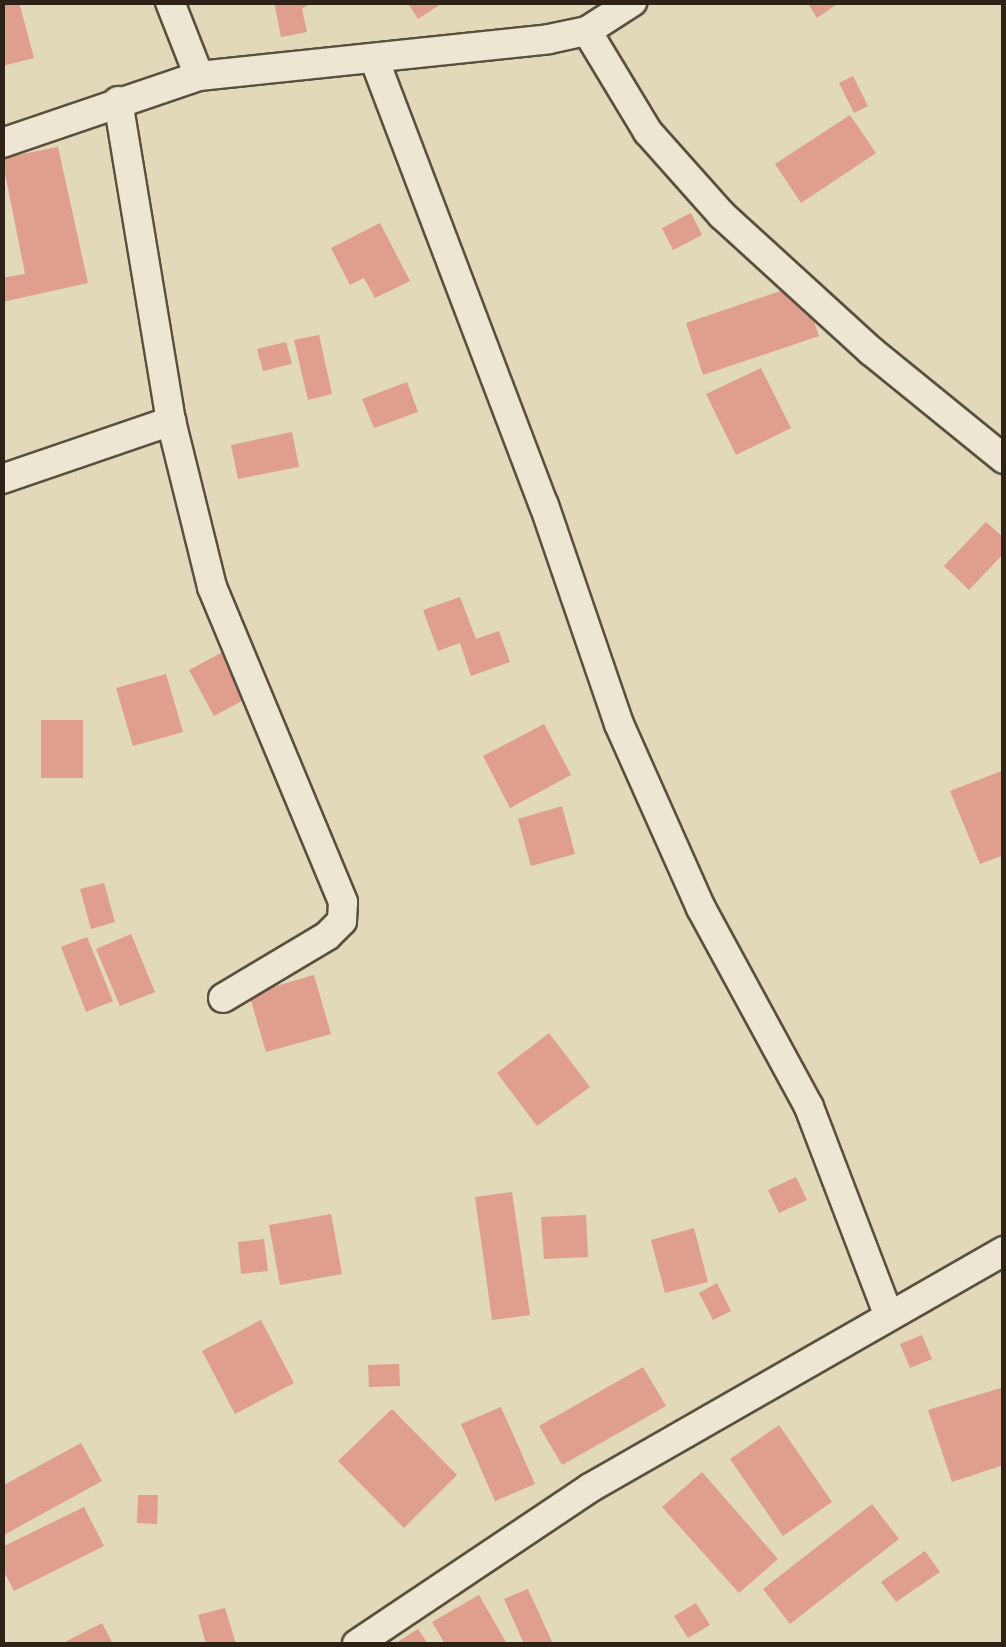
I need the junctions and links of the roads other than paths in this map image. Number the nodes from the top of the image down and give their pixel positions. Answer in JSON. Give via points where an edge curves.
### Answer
{"nodes":[{"id":1,"x":170,"y":2,"type":"edge"},
{"id":2,"x":632,"y":2,"type":"edge"},
{"id":3,"x":587,"y":32,"type":"junction"},
{"id":4,"x":375,"y":61,"type":"junction"},
{"id":5,"x":199,"y":76,"type":"junction"},
{"id":6,"x":118,"y":101,"type":"junction"},
{"id":7,"x":2,"y":143,"type":"edge"},
{"id":8,"x":172,"y":421,"type":"junction"},
{"id":9,"x":1004,"y":459,"type":"edge"},
{"id":10,"x":2,"y":479,"type":"edge"},
{"id":11,"x":222,"y":998,"type":"dead end"},
{"id":12,"x":1004,"y":1250,"type":"edge"},
{"id":13,"x":890,"y":1316,"type":"junction"},
{"id":14,"x":358,"y":1644,"type":"edge"}],
"edges":[{"from":1,"to":5,"type":"street"},
{"from":2,"to":3,"type":"street"},
{"from":3,"to":4,"type":"street"},
{"from":3,"to":9,"type":"street","via":[[648,132],[722,216],[870,352]]},
{"from":4,"to":5,"type":"street"},
{"from":4,"to":13,"type":"street","via":[[544,505],[619,724],[701,908],[809,1107]]},
{"from":5,"to":6,"type":"street"},
{"from":6,"to":7,"type":"street"},
{"from":6,"to":8,"type":"street"},
{"from":8,"to":10,"type":"street"},
{"from":8,"to":11,"type":"street","via":[[212,587],[343,902],[342,921],[327,936]]},
{"from":12,"to":13,"type":"street"},
{"from":13,"to":14,"type":"street","via":[[590,1488]]}]}
